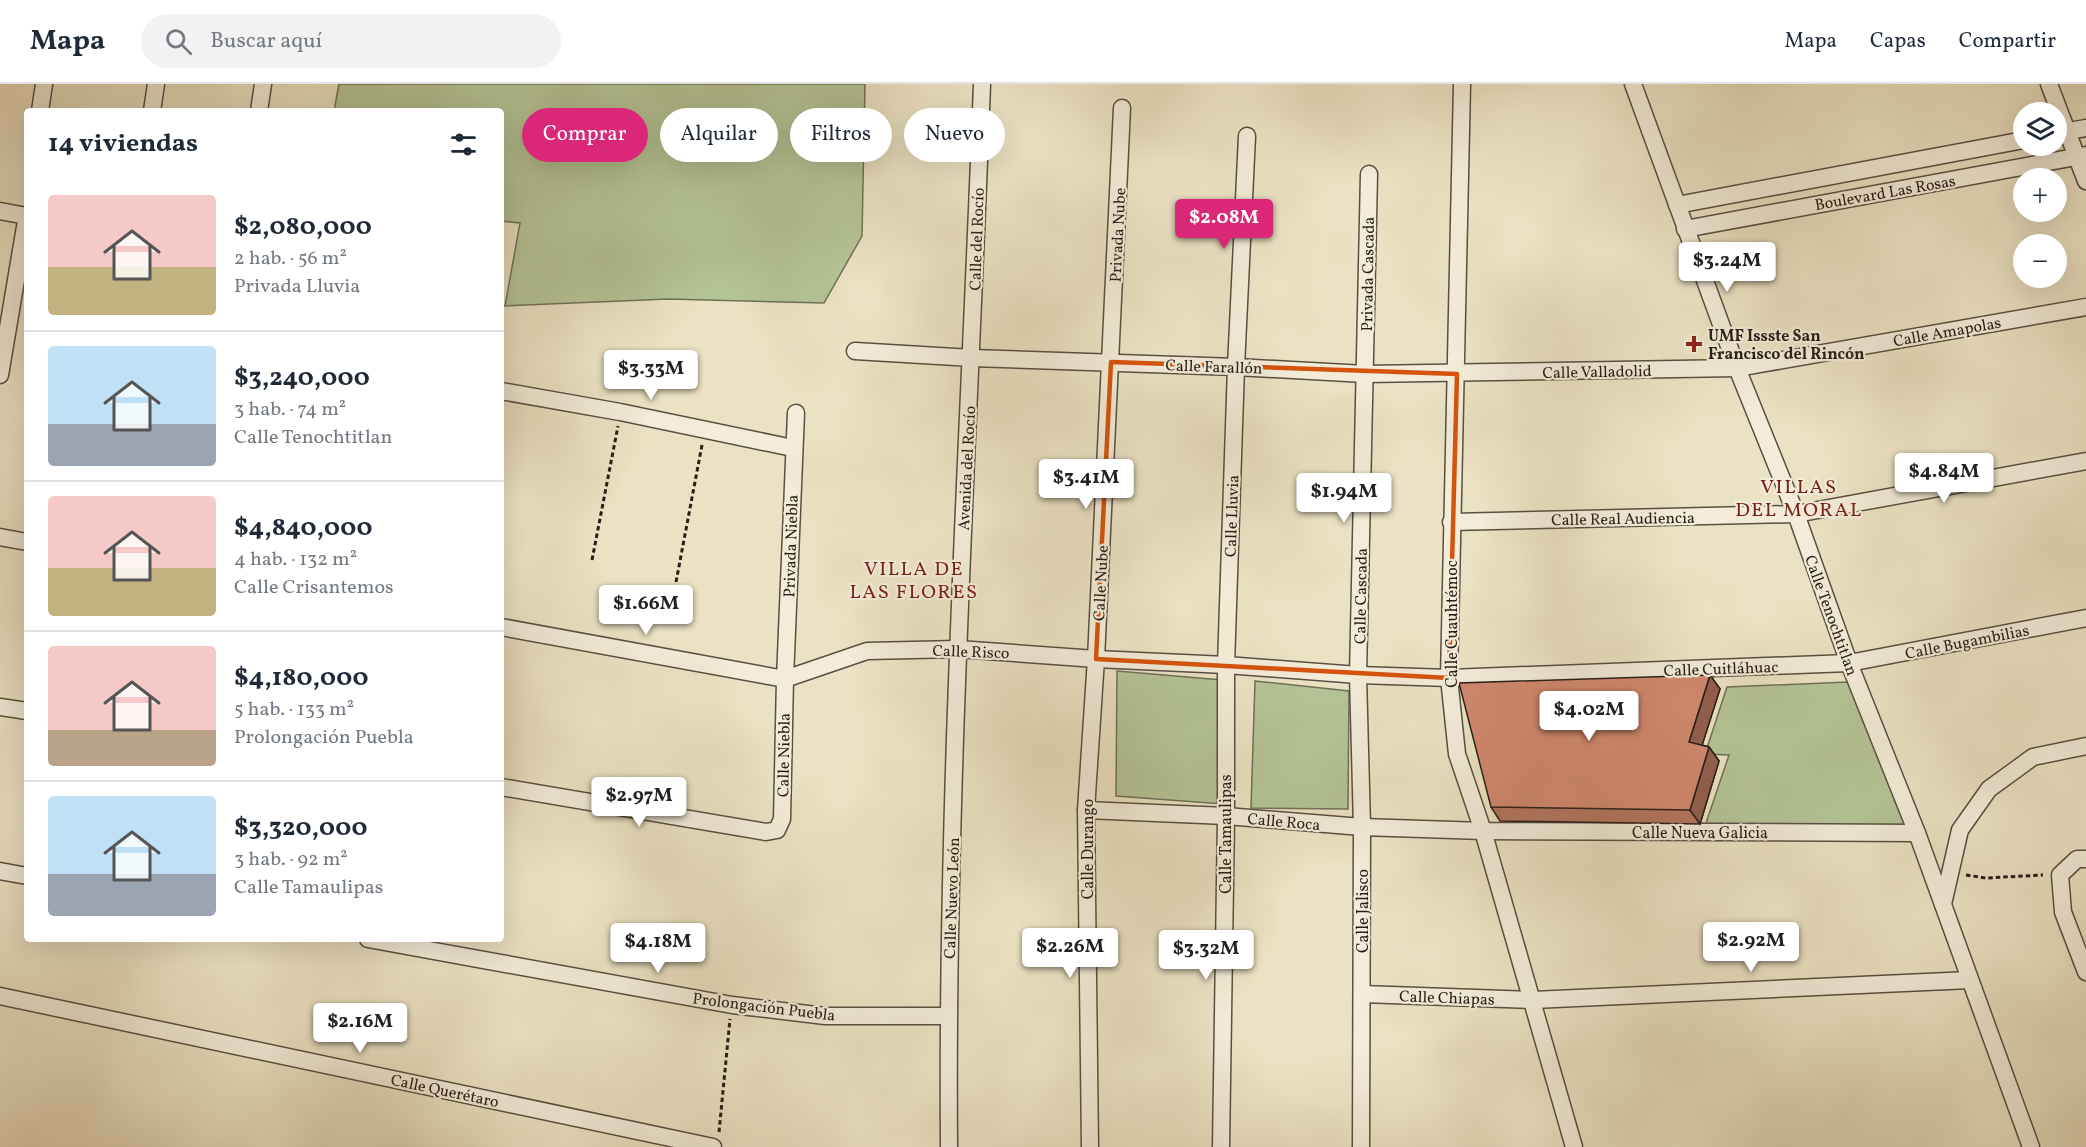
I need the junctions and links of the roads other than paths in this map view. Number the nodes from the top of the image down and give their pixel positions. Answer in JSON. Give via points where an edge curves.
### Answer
{"nodes":[{"id":1,"x":44,"y":84,"type":"edge"},
{"id":2,"x":156,"y":84,"type":"edge"},
{"id":3,"x":263,"y":84,"type":"edge"},
{"id":4,"x":982,"y":84,"type":"edge"},
{"id":5,"x":1462,"y":84,"type":"edge"},
{"id":6,"x":1633,"y":84,"type":"edge"},
{"id":7,"x":2049,"y":84,"type":"edge"},
{"id":8,"x":2054,"y":102,"type":"edge"},
{"id":9,"x":40,"y":108,"type":"edge"},
{"id":10,"x":152,"y":108,"type":"edge"},
{"id":11,"x":259,"y":108,"type":"edge"},
{"id":12,"x":1122,"y":108,"type":"dead end"},
{"id":13,"x":2086,"y":128,"type":"edge"},
{"id":14,"x":2067,"y":132,"type":"edge"},
{"id":15,"x":1247,"y":136,"type":"dead end"},
{"id":16,"x":2067,"y":139,"type":"edge"},
{"id":17,"x":2013,"y":142,"type":"edge"},
{"id":18,"x":2081,"y":155,"type":"edge"},
{"id":19,"x":1369,"y":174,"type":"dead end"},
{"id":20,"x":2086,"y":180,"type":"edge"},
{"id":21,"x":1677,"y":205,"type":"junction"},
{"id":22,"x":0,"y":211,"type":"edge"},
{"id":23,"x":24,"y":215,"type":"edge"},
{"id":24,"x":1685,"y":229,"type":"junction"},
{"id":25,"x":24,"y":234,"type":"edge"},
{"id":26,"x":2086,"y":307,"type":"edge"},
{"id":27,"x":855,"y":351,"type":"dead end"},
{"id":28,"x":972,"y":358,"type":"junction"},
{"id":29,"x":1111,"y":362,"type":"junction"},
{"id":30,"x":1236,"y":367,"type":"junction"},
{"id":31,"x":1737,"y":368,"type":"junction"},
{"id":32,"x":1365,"y":374,"type":"junction"},
{"id":33,"x":1457,"y":374,"type":"junction"},
{"id":34,"x":0,"y":375,"type":"edge"},
{"id":35,"x":504,"y":392,"type":"edge"},
{"id":36,"x":796,"y":413,"type":"dead end"},
{"id":37,"x":793,"y":448,"type":"junction"},
{"id":38,"x":2086,"y":461,"type":"edge"},
{"id":39,"x":1796,"y":514,"type":"junction"},
{"id":40,"x":1451,"y":522,"type":"junction"},
{"id":41,"x":0,"y":537,"type":"edge"},
{"id":42,"x":24,"y":541,"type":"edge"},
{"id":43,"x":2086,"y":618,"type":"edge"},
{"id":44,"x":504,"y":628,"type":"edge"},
{"id":45,"x":958,"y":649,"type":"junction"},
{"id":46,"x":1096,"y":659,"type":"junction"},
{"id":47,"x":1849,"y":663,"type":"junction"},
{"id":48,"x":1226,"y":665,"type":"junction"},
{"id":49,"x":1358,"y":675,"type":"junction"},
{"id":50,"x":1449,"y":678,"type":"junction"},
{"id":51,"x":785,"y":679,"type":"junction"},
{"id":52,"x":0,"y":707,"type":"edge"},
{"id":53,"x":24,"y":711,"type":"edge"},
{"id":54,"x":2086,"y":746,"type":"edge"},
{"id":55,"x":504,"y":788,"type":"edge"},
{"id":56,"x":1086,"y":810,"type":"junction"},
{"id":57,"x":1226,"y":816,"type":"junction"},
{"id":58,"x":1362,"y":827,"type":"junction"},
{"id":59,"x":1483,"y":831,"type":"junction"},
{"id":60,"x":1917,"y":834,"type":"junction"},
{"id":61,"x":2086,"y":859,"type":"edge"},
{"id":62,"x":0,"y":871,"type":"edge"},
{"id":63,"x":24,"y":875,"type":"edge"},
{"id":64,"x":1943,"y":904,"type":"junction"},
{"id":65,"x":385,"y":942,"type":"edge"},
{"id":66,"x":2086,"y":972,"type":"edge"},
{"id":67,"x":1970,"y":980,"type":"junction"},
{"id":68,"x":1362,"y":994,"type":"junction"},
{"id":69,"x":0,"y":996,"type":"edge"},
{"id":70,"x":1533,"y":1000,"type":"junction"},
{"id":71,"x":948,"y":1016,"type":"junction"},
{"id":72,"x":716,"y":1141,"type":"edge"},
{"id":73,"x":949,"y":1147,"type":"edge"},
{"id":74,"x":1090,"y":1147,"type":"edge"},
{"id":75,"x":1221,"y":1147,"type":"edge"},
{"id":76,"x":1361,"y":1147,"type":"edge"},
{"id":77,"x":1574,"y":1147,"type":"edge"},
{"id":78,"x":2031,"y":1147,"type":"edge"}],
"edges":[{"from":1,"to":9,"type":"street"},
{"from":2,"to":10,"type":"street"},
{"from":3,"to":11,"type":"street"},
{"from":4,"to":28,"type":"street","name":"Calle del Rocío"},
{"from":5,"to":33,"type":"street","name":"Calle Cuauhtémoc"},
{"from":6,"to":21,"type":"street","name":"Calle Tenochtitlan"},
{"from":7,"to":8,"type":"street"},
{"from":12,"to":29,"type":"street","name":"Privada Nube"},
{"from":13,"to":14,"type":"street"},
{"from":15,"to":30,"type":"street","name":"Calle Lluvia"},
{"from":16,"to":18,"type":"street"},
{"from":17,"to":21,"type":"street","name":"Boulevard Las Rosas"},
{"from":18,"to":20,"type":"street"},
{"from":18,"to":24,"type":"street","name":"Boulevard Las Rosas"},
{"from":19,"to":32,"type":"street","name":"Privada Cascada"},
{"from":21,"to":24,"type":"street","name":"Calle Tenochtitlan"},
{"from":22,"to":23,"type":"street"},
{"from":24,"to":31,"type":"street","name":"Calle Tenochtitlan"},
{"from":25,"to":34,"type":"street"},
{"from":26,"to":31,"type":"street","name":"Calle Amapolas"},
{"from":27,"to":28,"type":"street","name":"Calle Farallón"},
{"from":28,"to":29,"type":"street","name":"Calle Farallón"},
{"from":28,"to":45,"type":"street","name":"Avenida del Rocío"},
{"from":29,"to":30,"type":"street","name":"Calle Farallón"},
{"from":29,"to":46,"type":"street","name":"Calle Nube"},
{"from":30,"to":32,"type":"street","name":"Calle Farallón"},
{"from":30,"to":48,"type":"street","name":"Calle Lluvia"},
{"from":31,"to":33,"type":"street","name":"Calle Valladolid"},
{"from":31,"to":39,"type":"street","name":"Calle Tenochtitlan"},
{"from":32,"to":33,"type":"street","name":"Calle Farallón"},
{"from":32,"to":49,"type":"street","name":"Calle Cascada"},
{"from":33,"to":40,"type":"street","name":"Calle Cuauhtémoc"},
{"from":35,"to":37,"type":"street"},
{"from":36,"to":37,"type":"street","name":"Privada Niebla"},
{"from":37,"to":51,"type":"street","name":"Privada Niebla"},
{"from":38,"to":39,"type":"street","name":"Calle Real Audiencia"},
{"from":39,"to":40,"type":"street","name":"Calle Real Audiencia"},
{"from":39,"to":47,"type":"street","name":"Calle Tenochtitlan"},
{"from":40,"to":50,"type":"street","name":"Calle Cuauhtémoc"},
{"from":41,"to":42,"type":"street"},
{"from":43,"to":47,"type":"street","name":"Calle Bugambilias"},
{"from":44,"to":51,"type":"street","name":"Calle Risco"},
{"from":45,"to":46,"type":"street","name":"Calle Risco"},
{"from":45,"to":51,"type":"street","name":"Calle Risco","via":[[867,651]]},
{"from":45,"to":71,"type":"street","name":"Calle Nuevo León"},
{"from":46,"to":48,"type":"street","name":"Calle Risco"},
{"from":46,"to":56,"type":"street","name":"Calle Durango"},
{"from":47,"to":50,"type":"street","name":"Calle Cuitláhuac"},
{"from":47,"to":60,"type":"street","name":"Calle Tenochtitlan"},
{"from":48,"to":49,"type":"street","name":"Calle Risco"},
{"from":48,"to":57,"type":"street","name":"Calle Tamaulipas"},
{"from":49,"to":50,"type":"street","name":"Calle Risco"},
{"from":49,"to":58,"type":"street","name":"Calle Jalisco"},
{"from":50,"to":59,"type":"street","name":"Calle Cuauhtémoc","via":[[1457,754]]},
{"from":51,"to":55,"type":"street","name":"Calle Niebla","via":[[782,819],[777,830],[766,832]]},
{"from":52,"to":53,"type":"street"},
{"from":54,"to":64,"type":"street","via":[[2033,757],[1989,789],[1960,830]]},
{"from":56,"to":57,"type":"street","name":"Calle Roca"},
{"from":56,"to":74,"type":"street","name":"Calle Durango"},
{"from":57,"to":58,"type":"street","name":"Calle Roca"},
{"from":57,"to":75,"type":"street","name":"Calle Tamaulipas"},
{"from":58,"to":59,"type":"street","name":"Calle Roca"},
{"from":58,"to":68,"type":"street","name":"Calle Jalisco"},
{"from":59,"to":60,"type":"street","name":"Calle Nueva Galicia"},
{"from":59,"to":70,"type":"street","name":"Calle Cuauhtémoc"},
{"from":60,"to":64,"type":"street","name":"Calle Tenochtitlan"},
{"from":61,"to":66,"type":"street","via":[[2078,860],[2060,875],[2063,912]]},
{"from":62,"to":63,"type":"street"},
{"from":64,"to":67,"type":"street","name":"Calle Tenochtitlan"},
{"from":65,"to":71,"type":"street","name":"Prolongación Puebla","via":[[732,1005],[825,1016]]},
{"from":67,"to":70,"type":"street","name":"Calle Chiapas"},
{"from":67,"to":78,"type":"street","name":"Calle Tenochtitlan"},
{"from":68,"to":70,"type":"street","name":"Calle Chiapas"},
{"from":68,"to":76,"type":"street","name":"Calle Jalisco"},
{"from":69,"to":72,"type":"street","name":"Calle Querétaro"},
{"from":70,"to":77,"type":"street","name":"Calle Cuauhtémoc"},
{"from":71,"to":73,"type":"street","name":"Calle Nuevo León"}]}
